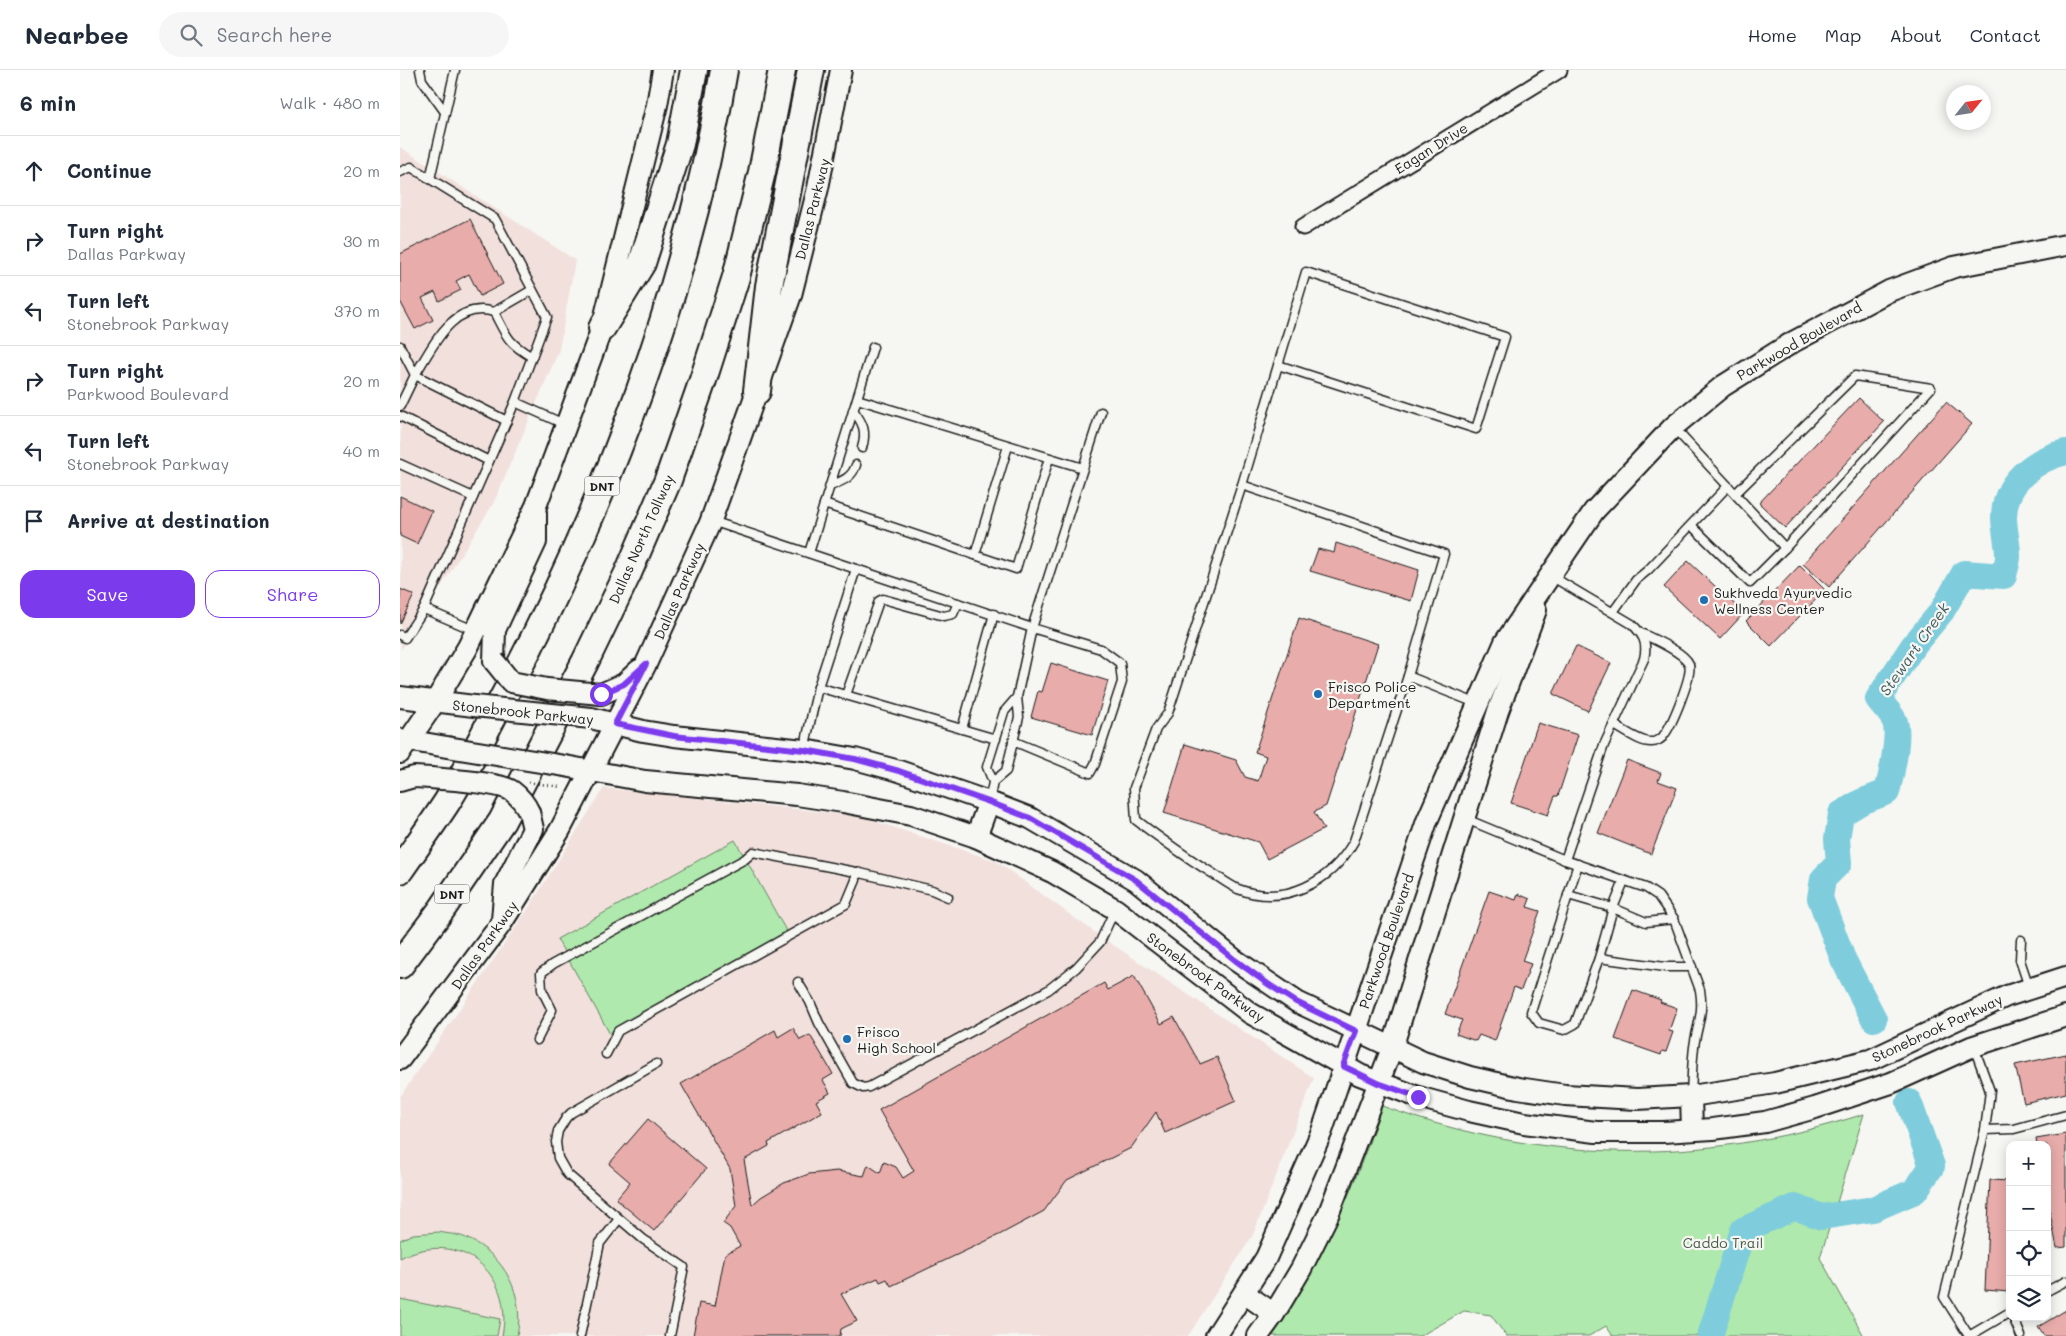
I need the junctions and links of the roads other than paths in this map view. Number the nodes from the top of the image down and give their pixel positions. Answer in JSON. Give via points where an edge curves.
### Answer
{"nodes":[{"id":1,"x":420,"y":70,"type":"edge"},
{"id":2,"x":455,"y":70,"type":"edge"},
{"id":3,"x":663,"y":70,"type":"edge"},
{"id":4,"x":694,"y":70,"type":"edge"},
{"id":5,"x":724,"y":70,"type":"edge"},
{"id":6,"x":782,"y":70,"type":"edge"},
{"id":7,"x":811,"y":70,"type":"edge"},
{"id":8,"x":841,"y":70,"type":"edge"},
{"id":9,"x":1559,"y":70,"type":"edge"},
{"id":10,"x":445,"y":112,"type":"junction"},
{"id":11,"x":400,"y":172,"type":"edge"},
{"id":12,"x":430,"y":179,"type":"junction"},
{"id":13,"x":1303,"y":227,"type":"dead end"},
{"id":14,"x":2066,"y":244,"type":"edge"},
{"id":15,"x":532,"y":290,"type":"junction"},
{"id":16,"x":494,"y":312,"type":"junction"},
{"id":17,"x":602,"y":328,"type":"junction"},
{"id":18,"x":400,"y":346,"type":"edge"},
{"id":19,"x":873,"y":347,"type":"dead end"},
{"id":20,"x":532,"y":357,"type":"junction"},
{"id":21,"x":1278,"y":365,"type":"junction"},
{"id":22,"x":415,"y":375,"type":"junction"},
{"id":23,"x":757,"y":392,"type":"junction"},
{"id":24,"x":857,"y":399,"type":"junction"},
{"id":25,"x":515,"y":402,"type":"junction"},
{"id":26,"x":400,"y":406,"type":"edge"},
{"id":27,"x":853,"y":410,"type":"junction"},
{"id":28,"x":1101,"y":412,"type":"dead end"},
{"id":29,"x":400,"y":416,"type":"edge"},
{"id":30,"x":507,"y":421,"type":"junction"},
{"id":31,"x":566,"y":425,"type":"junction"},
{"id":32,"x":1673,"y":427,"type":"junction"},
{"id":33,"x":1008,"y":446,"type":"junction"},
{"id":34,"x":862,"y":448,"type":"dead end"},
{"id":35,"x":1049,"y":458,"type":"junction"},
{"id":36,"x":489,"y":461,"type":"junction"},
{"id":37,"x":400,"y":464,"type":"edge"},
{"id":38,"x":856,"y":465,"type":"dead end"},
{"id":39,"x":1083,"y":468,"type":"junction"},
{"id":40,"x":1242,"y":485,"type":"junction"},
{"id":41,"x":830,"y":486,"type":"junction"},
{"id":42,"x":1728,"y":486,"type":"junction"},
{"id":43,"x":1735,"y":494,"type":"junction"},
{"id":44,"x":473,"y":497,"type":"junction"},
{"id":45,"x":824,"y":504,"type":"junction"},
{"id":46,"x":536,"y":506,"type":"junction"},
{"id":47,"x":710,"y":521,"type":"junction"},
{"id":48,"x":1690,"y":525,"type":"junction"},
{"id":49,"x":1785,"y":548,"type":"junction"},
{"id":50,"x":809,"y":553,"type":"junction"},
{"id":51,"x":974,"y":555,"type":"junction"},
{"id":52,"x":856,"y":569,"type":"junction"},
{"id":53,"x":1550,"y":575,"type":"junction"},
{"id":54,"x":958,"y":603,"type":"junction"},
{"id":55,"x":424,"y":608,"type":"junction"},
{"id":56,"x":1613,"y":612,"type":"junction"},
{"id":57,"x":994,"y":614,"type":"junction"},
{"id":58,"x":1032,"y":628,"type":"junction"},
{"id":59,"x":476,"y":631,"type":"junction"},
{"id":60,"x":1641,"y":633,"type":"junction"},
{"id":61,"x":400,"y":635,"type":"edge"},
{"id":62,"x":646,"y":664,"type":"junction"},
{"id":63,"x":1408,"y":676,"type":"junction"},
{"id":64,"x":818,"y":687,"type":"junction"},
{"id":65,"x":846,"y":695,"type":"junction"},
{"id":66,"x":400,"y":697,"type":"edge"},
{"id":67,"x":1017,"y":697,"type":"junction"},
{"id":68,"x":435,"y":702,"type":"junction"},
{"id":69,"x":1487,"y":707,"type":"junction"},
{"id":70,"x":615,"y":724,"type":"junction"},
{"id":71,"x":1614,"y":725,"type":"junction"},
{"id":72,"x":962,"y":729,"type":"junction"},
{"id":73,"x":996,"y":739,"type":"junction"},
{"id":74,"x":1013,"y":741,"type":"junction"},
{"id":75,"x":403,"y":744,"type":"edge"},
{"id":76,"x":804,"y":750,"type":"junction"},
{"id":77,"x":590,"y":771,"type":"junction"},
{"id":78,"x":400,"y":782,"type":"edge"},
{"id":79,"x":993,"y":782,"type":"junction"},
{"id":80,"x":989,"y":802,"type":"junction"},
{"id":81,"x":1464,"y":818,"type":"junction"},
{"id":82,"x":976,"y":837,"type":"junction"},
{"id":83,"x":1565,"y":860,"type":"junction"},
{"id":84,"x":1578,"y":864,"type":"junction"},
{"id":85,"x":400,"y":870,"type":"edge"},
{"id":86,"x":856,"y":872,"type":"junction"},
{"id":87,"x":1624,"y":881,"type":"junction"},
{"id":88,"x":1568,"y":895,"type":"junction"},
{"id":89,"x":948,"y":897,"type":"dead end"},
{"id":90,"x":1613,"y":908,"type":"junction"},
{"id":91,"x":1115,"y":909,"type":"junction"},
{"id":92,"x":1674,"y":919,"type":"junction"},
{"id":93,"x":501,"y":924,"type":"junction"},
{"id":94,"x":2021,"y":940,"type":"dead end"},
{"id":95,"x":1599,"y":958,"type":"junction"},
{"id":96,"x":400,"y":965,"type":"edge"},
{"id":97,"x":1692,"y":967,"type":"junction"},
{"id":98,"x":2066,"y":977,"type":"edge"},
{"id":99,"x":798,"y":982,"type":"dead end"},
{"id":100,"x":2030,"y":988,"type":"junction"},
{"id":101,"x":2066,"y":1016,"type":"edge"},
{"id":102,"x":1356,"y":1031,"type":"junction"},
{"id":103,"x":537,"y":1040,"type":"dead end"},
{"id":104,"x":1974,"y":1046,"type":"junction"},
{"id":105,"x":1392,"y":1048,"type":"junction"},
{"id":106,"x":606,"y":1054,"type":"dead end"},
{"id":107,"x":400,"y":1059,"type":"edge"},
{"id":108,"x":656,"y":1064,"type":"dead end"},
{"id":109,"x":1343,"y":1066,"type":"junction"},
{"id":110,"x":1378,"y":1083,"type":"junction"},
{"id":111,"x":1691,"y":1096,"type":"junction"},
{"id":112,"x":2066,"y":1115,"type":"edge"},
{"id":113,"x":1692,"y":1130,"type":"junction"},
{"id":114,"x":1985,"y":1130,"type":"junction"},
{"id":115,"x":619,"y":1219,"type":"junction"},
{"id":116,"x":2066,"y":1281,"type":"edge"},
{"id":117,"x":2051,"y":1289,"type":"edge"},
{"id":118,"x":1244,"y":1293,"type":"junction"},
{"id":119,"x":1274,"y":1314,"type":"junction"},
{"id":120,"x":2006,"y":1314,"type":"edge"},
{"id":121,"x":2015,"y":1321,"type":"edge"},
{"id":122,"x":580,"y":1336,"type":"edge"},
{"id":123,"x":670,"y":1336,"type":"edge"},
{"id":124,"x":1216,"y":1336,"type":"edge"},
{"id":125,"x":1258,"y":1336,"type":"edge"},
{"id":126,"x":1969,"y":1336,"type":"edge"},
{"id":127,"x":2021,"y":1336,"type":"edge"}],
"edges":[{"from":1,"to":10,"type":"lane","via":[[422,80]]},
{"from":2,"to":10,"type":"lane"},
{"from":3,"to":17,"type":"main road"},
{"from":4,"to":17,"type":"highway","via":[[680,144],[642,263]]},
{"from":5,"to":85,"type":"highway","number":"DNT","via":[[694,214],[664,316],[596,502],[534,639],[448,801]]},
{"from":6,"to":96,"type":"highway","name":"Dallas North Tollway","number":"DNT","via":[[762,172],[736,277],[668,480],[585,662],[502,821]]},
{"from":7,"to":23,"type":"highway","via":[[769,286]]},
{"from":8,"to":23,"type":"main road","name":"Dallas Parkway","via":[[818,188],[791,295]]},
{"from":9,"to":13,"type":"street","name":"Eagan Drive"},
{"from":10,"to":12,"type":"lane"},
{"from":11,"to":12,"type":"lane","via":[[411,167]]},
{"from":12,"to":15,"type":"lane","via":[[495,219]]},
{"from":14,"to":32,"type":"main road","name":"Parkwood Boulevard","via":[[1954,268],[1889,291],[1777,352],[1723,386]]},
{"from":15,"to":16,"type":"lane"},
{"from":15,"to":20,"type":"lane","via":[[547,317]]},
{"from":16,"to":20,"type":"lane","via":[[508,339]]},
{"from":16,"to":22,"type":"lane","via":[[463,313],[437,339]]},
{"from":17,"to":31,"type":"main road"},
{"from":18,"to":22,"type":"lane"},
{"from":19,"to":24,"type":"lane"},
{"from":20,"to":25,"type":"lane"},
{"from":21,"to":21,"type":"lane","via":[[1306,272],[1505,337],[1476,429]]},
{"from":21,"to":40,"type":"lane"},
{"from":22,"to":26,"type":"lane"},
{"from":22,"to":30,"type":"lane"},
{"from":23,"to":47,"type":"main road","name":"Dallas Parkway"},
{"from":24,"to":27,"type":"lane"},
{"from":24,"to":33,"type":"lane"},
{"from":25,"to":30,"type":"lane"},
{"from":25,"to":31,"type":"lane"},
{"from":27,"to":34,"type":"lane","via":[[864,424],[866,437]]},
{"from":27,"to":41,"type":"lane"},
{"from":28,"to":39,"type":"lane"},
{"from":29,"to":36,"type":"lane"},
{"from":30,"to":36,"type":"lane"},
{"from":31,"to":46,"type":"main road"},
{"from":32,"to":42,"type":"lane"},
{"from":32,"to":53,"type":"main road","name":"Parkwood Boulevard","via":[[1594,511]]},
{"from":33,"to":35,"type":"lane"},
{"from":33,"to":51,"type":"lane"},
{"from":35,"to":39,"type":"lane"},
{"from":35,"to":51,"type":"lane","via":[[1016,569]]},
{"from":36,"to":44,"type":"lane"},
{"from":37,"to":44,"type":"lane"},
{"from":38,"to":41,"type":"lane","via":[[854,472],[844,481]]},
{"from":39,"to":58,"type":"lane"},
{"from":40,"to":63,"type":"lane","via":[[1444,554]]},
{"from":40,"to":63,"type":"lane","via":[[1168,713],[1156,729],[1134,788],[1136,820],[1236,888],[1276,894],[1313,883],[1332,871],[1354,841]]},
{"from":41,"to":45,"type":"lane"},
{"from":42,"to":43,"type":"lane"},
{"from":42,"to":48,"type":"lane"},
{"from":43,"to":49,"type":"lane"},
{"from":43,"to":49,"type":"lane","via":[[1855,376],[1931,388]]},
{"from":44,"to":55,"type":"lane"},
{"from":45,"to":50,"type":"lane"},
{"from":45,"to":51,"type":"lane"},
{"from":46,"to":59,"type":"main road"},
{"from":46,"to":62,"type":"main road","bridge":true,"via":[[536,542],[495,630],[494,661],[511,682],[601,694],[624,684]]},
{"from":47,"to":50,"type":"lane"},
{"from":47,"to":62,"type":"main road","name":"Dallas Parkway"},
{"from":48,"to":49,"type":"lane","via":[[1750,583]]},
{"from":48,"to":56,"type":"lane","via":[[1636,580]]},
{"from":50,"to":52,"type":"lane"},
{"from":52,"to":54,"type":"lane"},
{"from":52,"to":64,"type":"lane"},
{"from":53,"to":56,"type":"lane"},
{"from":53,"to":69,"type":"main road","name":"Parkwood Boulevard","via":[[1505,642]]},
{"from":54,"to":57,"type":"lane"},
{"from":54,"to":65,"type":"lane","via":[[953,614],[944,616],[883,598],[879,601]]},
{"from":55,"to":59,"type":"lane"},
{"from":55,"to":61,"type":"lane","via":[[405,638]]},
{"from":56,"to":60,"type":"lane"},
{"from":57,"to":58,"type":"lane"},
{"from":57,"to":72,"type":"lane"},
{"from":58,"to":67,"type":"lane"},
{"from":58,"to":74,"type":"lane","via":[[1101,649],[1120,663],[1122,682],[1090,773]]},
{"from":59,"to":68,"type":"main road"},
{"from":60,"to":71,"type":"lane","via":[[1646,642],[1644,659]]},
{"from":60,"to":71,"type":"lane","via":[[1681,655],[1688,663],[1690,674],[1670,728],[1663,737],[1654,743],[1646,742]]},
{"from":62,"to":70,"type":"main road","name":"Dallas Parkway"},
{"from":63,"to":69,"type":"lane"},
{"from":64,"to":65,"type":"lane"},
{"from":64,"to":76,"type":"lane"},
{"from":65,"to":72,"type":"lane"},
{"from":66,"to":68,"type":"main road","name":"Stonebrook Parkway"},
{"from":67,"to":73,"type":"lane","via":[[1004,712]]},
{"from":67,"to":74,"type":"lane","via":[[1019,717]]},
{"from":68,"to":70,"type":"main road","name":"Stonebrook Parkway","bridge":true,"via":[[591,718]]},
{"from":68,"to":75,"type":"main road"},
{"from":69,"to":81,"type":"main road","name":"Parkwood Boulevard"},
{"from":69,"to":102,"type":"main road","name":"Parkwood Boulevard","via":[[1427,821]]},
{"from":70,"to":76,"type":"main road","name":"Stonebrook Parkway","via":[[674,736]]},
{"from":70,"to":77,"type":"main road","name":"Dallas Parkway"},
{"from":71,"to":83,"type":"lane","via":[[1604,745]]},
{"from":72,"to":73,"type":"lane"},
{"from":73,"to":79,"type":"lane","via":[[987,767]]},
{"from":74,"to":79,"type":"lane","via":[[1006,771]]},
{"from":75,"to":77,"type":"main road","name":"Stonebrook Parkway","bridge":true,"via":[[447,747]]},
{"from":76,"to":80,"type":"main road","name":"Stonebrook Parkway","via":[[899,771]]},
{"from":77,"to":82,"type":"main road","name":"Stonebrook Parkway","via":[[646,781],[843,802],[911,815]]},
{"from":77,"to":93,"type":"main road","name":"Dallas Parkway","via":[[560,830]]},
{"from":78,"to":93,"type":"main road","bridge":true,"via":[[414,777],[498,786],[511,790],[525,802],[532,829],[505,884]]},
{"from":79,"to":80,"type":"lane"},
{"from":80,"to":82,"type":"main road"},
{"from":80,"to":102,"type":"main road","name":"Stonebrook Parkway","via":[[1030,818],[1136,880],[1268,984],[1296,1002]]},
{"from":81,"to":83,"type":"lane"},
{"from":81,"to":105,"type":"main road","name":"Parkwood Boulevard"},
{"from":82,"to":91,"type":"main road","name":"Stonebrook Parkway","via":[[1052,872]]},
{"from":83,"to":84,"type":"lane"},
{"from":84,"to":87,"type":"lane"},
{"from":84,"to":88,"type":"lane"},
{"from":86,"to":89,"type":"lane","via":[[932,890]]},
{"from":86,"to":103,"type":"lane","via":[[753,852],[541,973],[542,990],[552,1010]]},
{"from":86,"to":106,"type":"lane","via":[[846,904],[618,1031]]},
{"from":87,"to":90,"type":"lane"},
{"from":87,"to":92,"type":"lane","via":[[1658,896]]},
{"from":88,"to":90,"type":"lane"},
{"from":88,"to":95,"type":"lane","via":[[1531,1012],[1539,1023],[1564,1030],[1574,1024]]},
{"from":90,"to":92,"type":"lane","via":[[1646,922]]},
{"from":90,"to":95,"type":"lane"},
{"from":91,"to":99,"type":"lane","via":[[1100,942],[1062,980],[869,1087],[853,1083]]},
{"from":91,"to":109,"type":"main road","name":"Stonebrook Parkway","via":[[1250,1013]]},
{"from":92,"to":97,"type":"lane"},
{"from":93,"to":107,"type":"main road","name":"Dallas Parkway"},
{"from":94,"to":100,"type":"lane","via":[[2020,960]]},
{"from":95,"to":97,"type":"lane","via":[[1664,967]]},
{"from":97,"to":111,"type":"lane","via":[[1702,1007],[1693,1050]]},
{"from":98,"to":100,"type":"main road","name":"Stonebrook Parkway"},
{"from":100,"to":111,"type":"main road","name":"Stonebrook Parkway","via":[[2006,996],[1870,1060],[1775,1082]]},
{"from":101,"to":104,"type":"main road","name":"Stonebrook Parkway"},
{"from":102,"to":105,"type":"main road","name":"Stonebrook Parkway"},
{"from":102,"to":109,"type":"main road","name":"Parkwood Boulevard"},
{"from":104,"to":113,"type":"main road","name":"Stonebrook Parkway","via":[[1891,1083],[1815,1108],[1765,1122]]},
{"from":104,"to":114,"type":"lane","via":[[1990,1091]]},
{"from":105,"to":110,"type":"main road","name":"Parkwood Boulevard"},
{"from":105,"to":111,"type":"main road","name":"Stonebrook Parkway","via":[[1470,1077],[1565,1096]]},
{"from":108,"to":115,"type":"lane","via":[[571,1113],[558,1131],[556,1150],[563,1169]]},
{"from":109,"to":110,"type":"main road","name":"Stonebrook Parkway"},
{"from":109,"to":118,"type":"main road","name":"Parkwood Boulevard","via":[[1322,1131],[1297,1192],[1266,1258]]},
{"from":110,"to":113,"type":"main road","name":"Stonebrook Parkway","via":[[1469,1111],[1524,1123],[1596,1132]]},
{"from":110,"to":119,"type":"main road","name":"Parkwood Boulevard","via":[[1328,1215]]},
{"from":111,"to":113,"type":"main road"},
{"from":112,"to":114,"type":"lane","via":[[2014,1129]]},
{"from":114,"to":126,"type":"lane","via":[[1944,1297]]},
{"from":115,"to":122,"type":"lane","via":[[600,1243]]},
{"from":115,"to":123,"type":"lane","via":[[684,1267]]},
{"from":116,"to":117,"type":"lane"},
{"from":118,"to":119,"type":"main road"},
{"from":118,"to":124,"type":"main road","name":"Parkwood Boulevard"},
{"from":119,"to":125,"type":"main road","name":"Parkwood Boulevard"},
{"from":120,"to":126,"type":"lane"},
{"from":121,"to":127,"type":"lane"}]}
